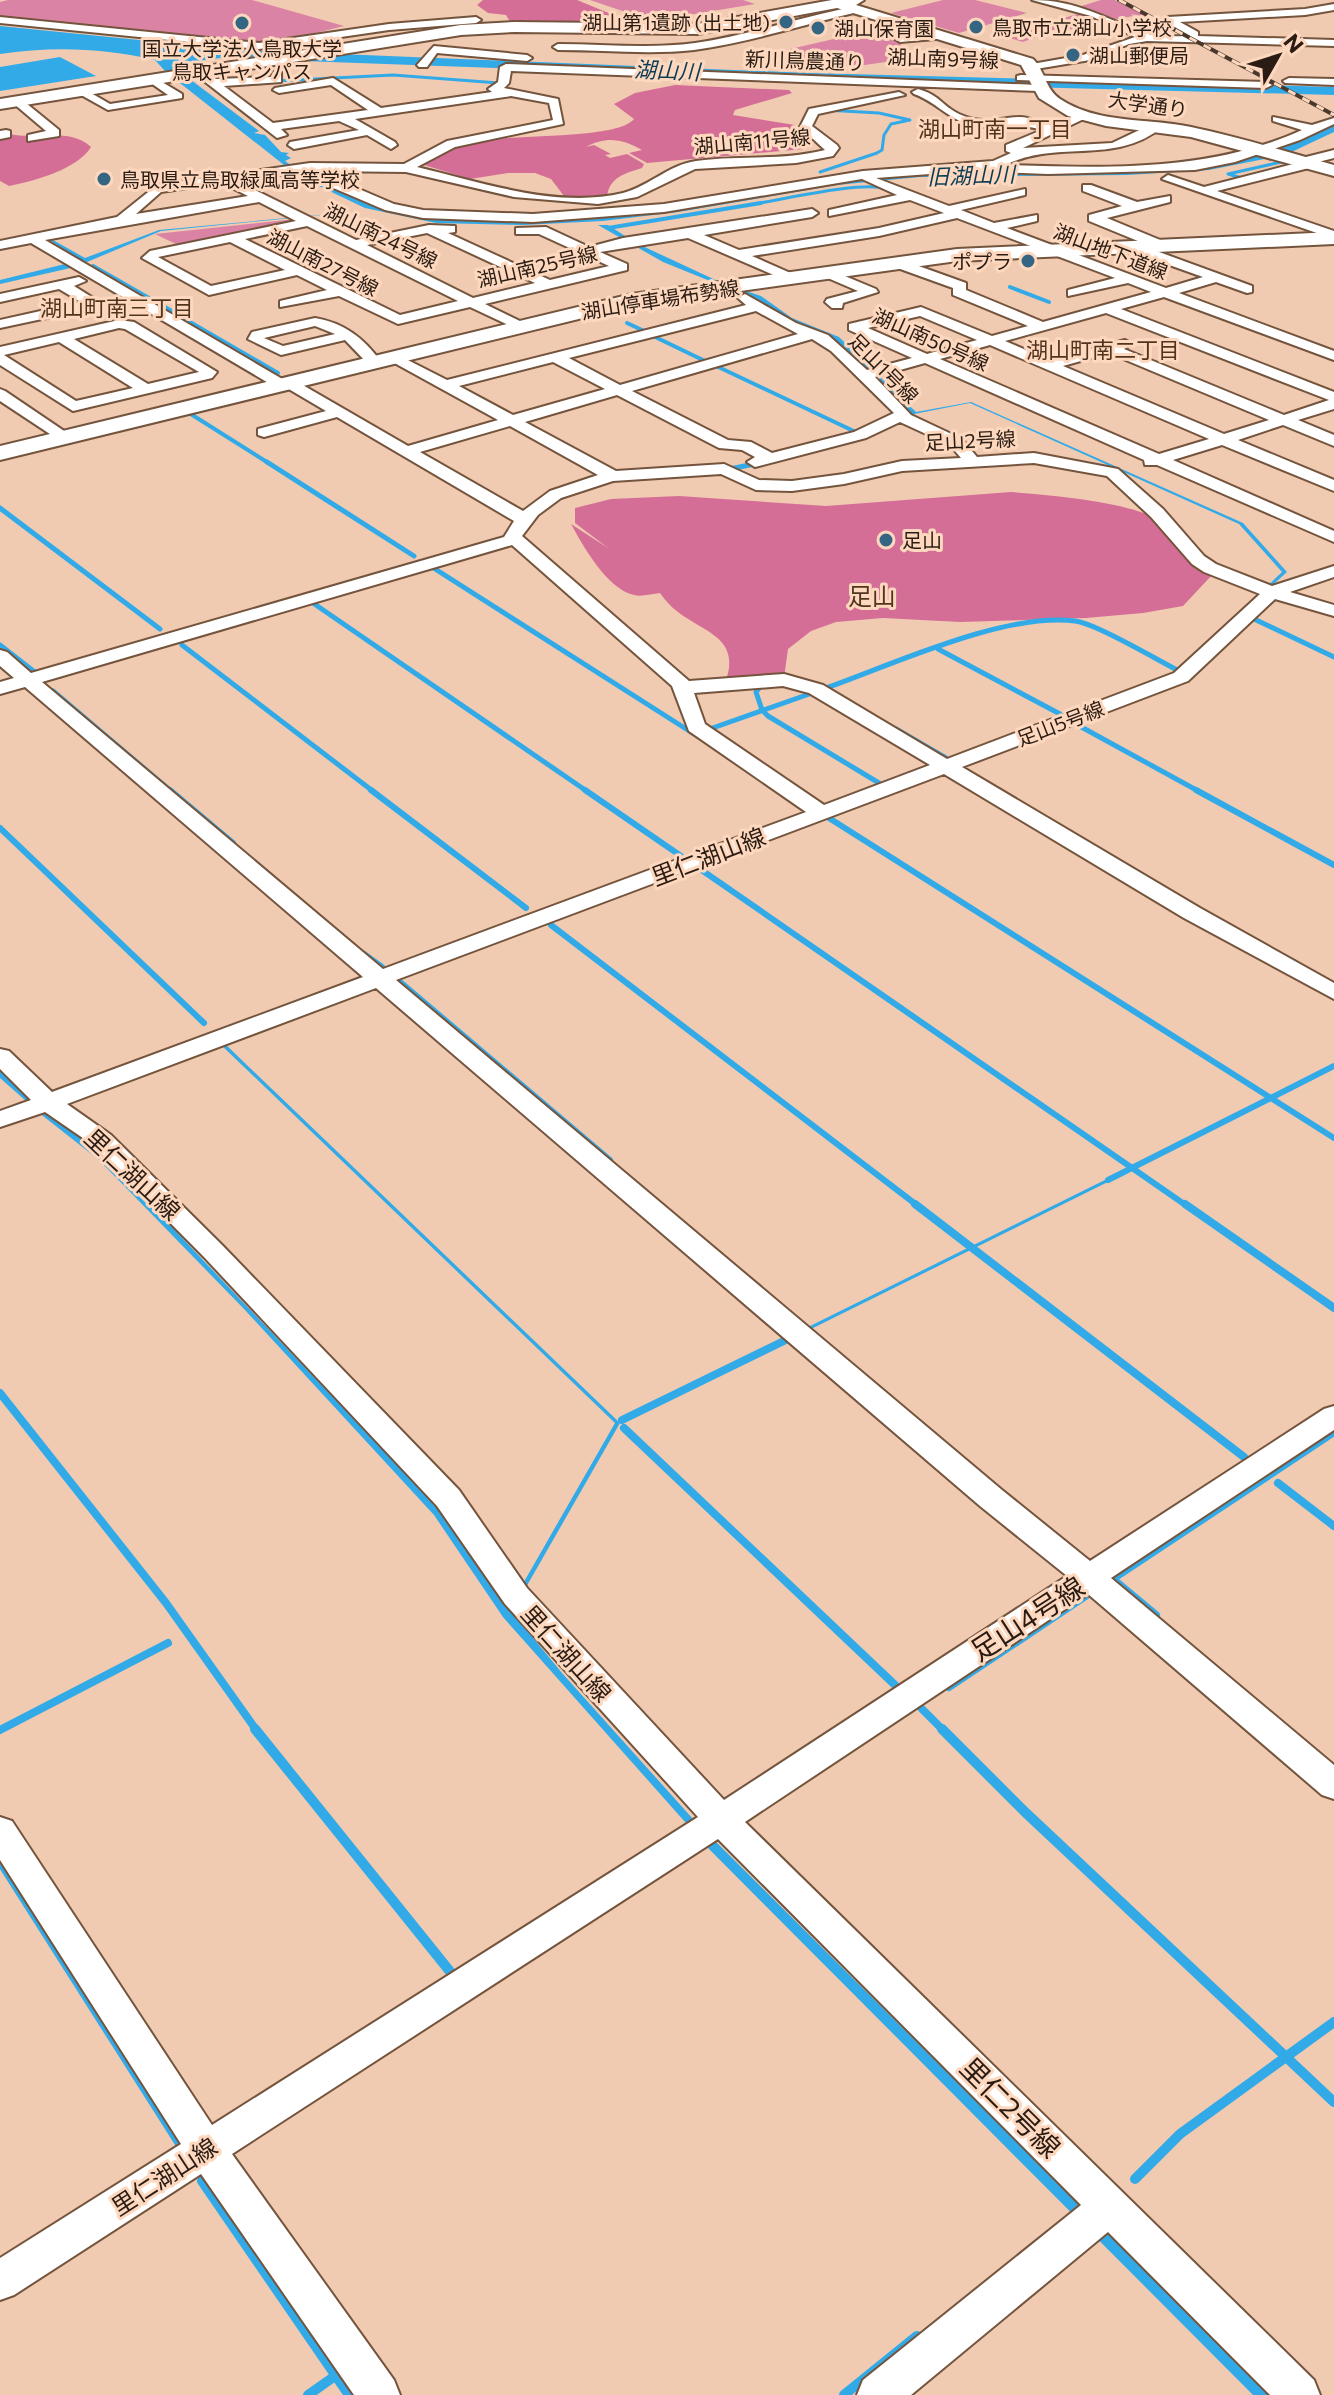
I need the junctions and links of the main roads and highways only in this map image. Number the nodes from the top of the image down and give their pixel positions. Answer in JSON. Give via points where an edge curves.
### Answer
{"nodes":[{"id":1,"x":858,"y":4,"type":"edge"},
{"id":2,"x":9,"y":103,"type":"edge"},
{"id":3,"x":1334,"y":171,"type":"edge"},
{"id":4,"x":1334,"y":236,"type":"edge"},
{"id":5,"x":2,"y":450,"type":"edge"}],
"edges":[{"from":1,"to":2,"type":"main road","name":"大学通り","via":[[698,29],[485,28]]},
{"from":1,"to":3,"type":"main road","name":"大学通り","via":[[1018,58],[1038,83],[1084,116],[1188,132]]},
{"from":4,"to":5,"type":"main road","name":"湖山停車場布勢線","via":[[1158,250],[1128,246],[972,254],[632,300]]}]}
